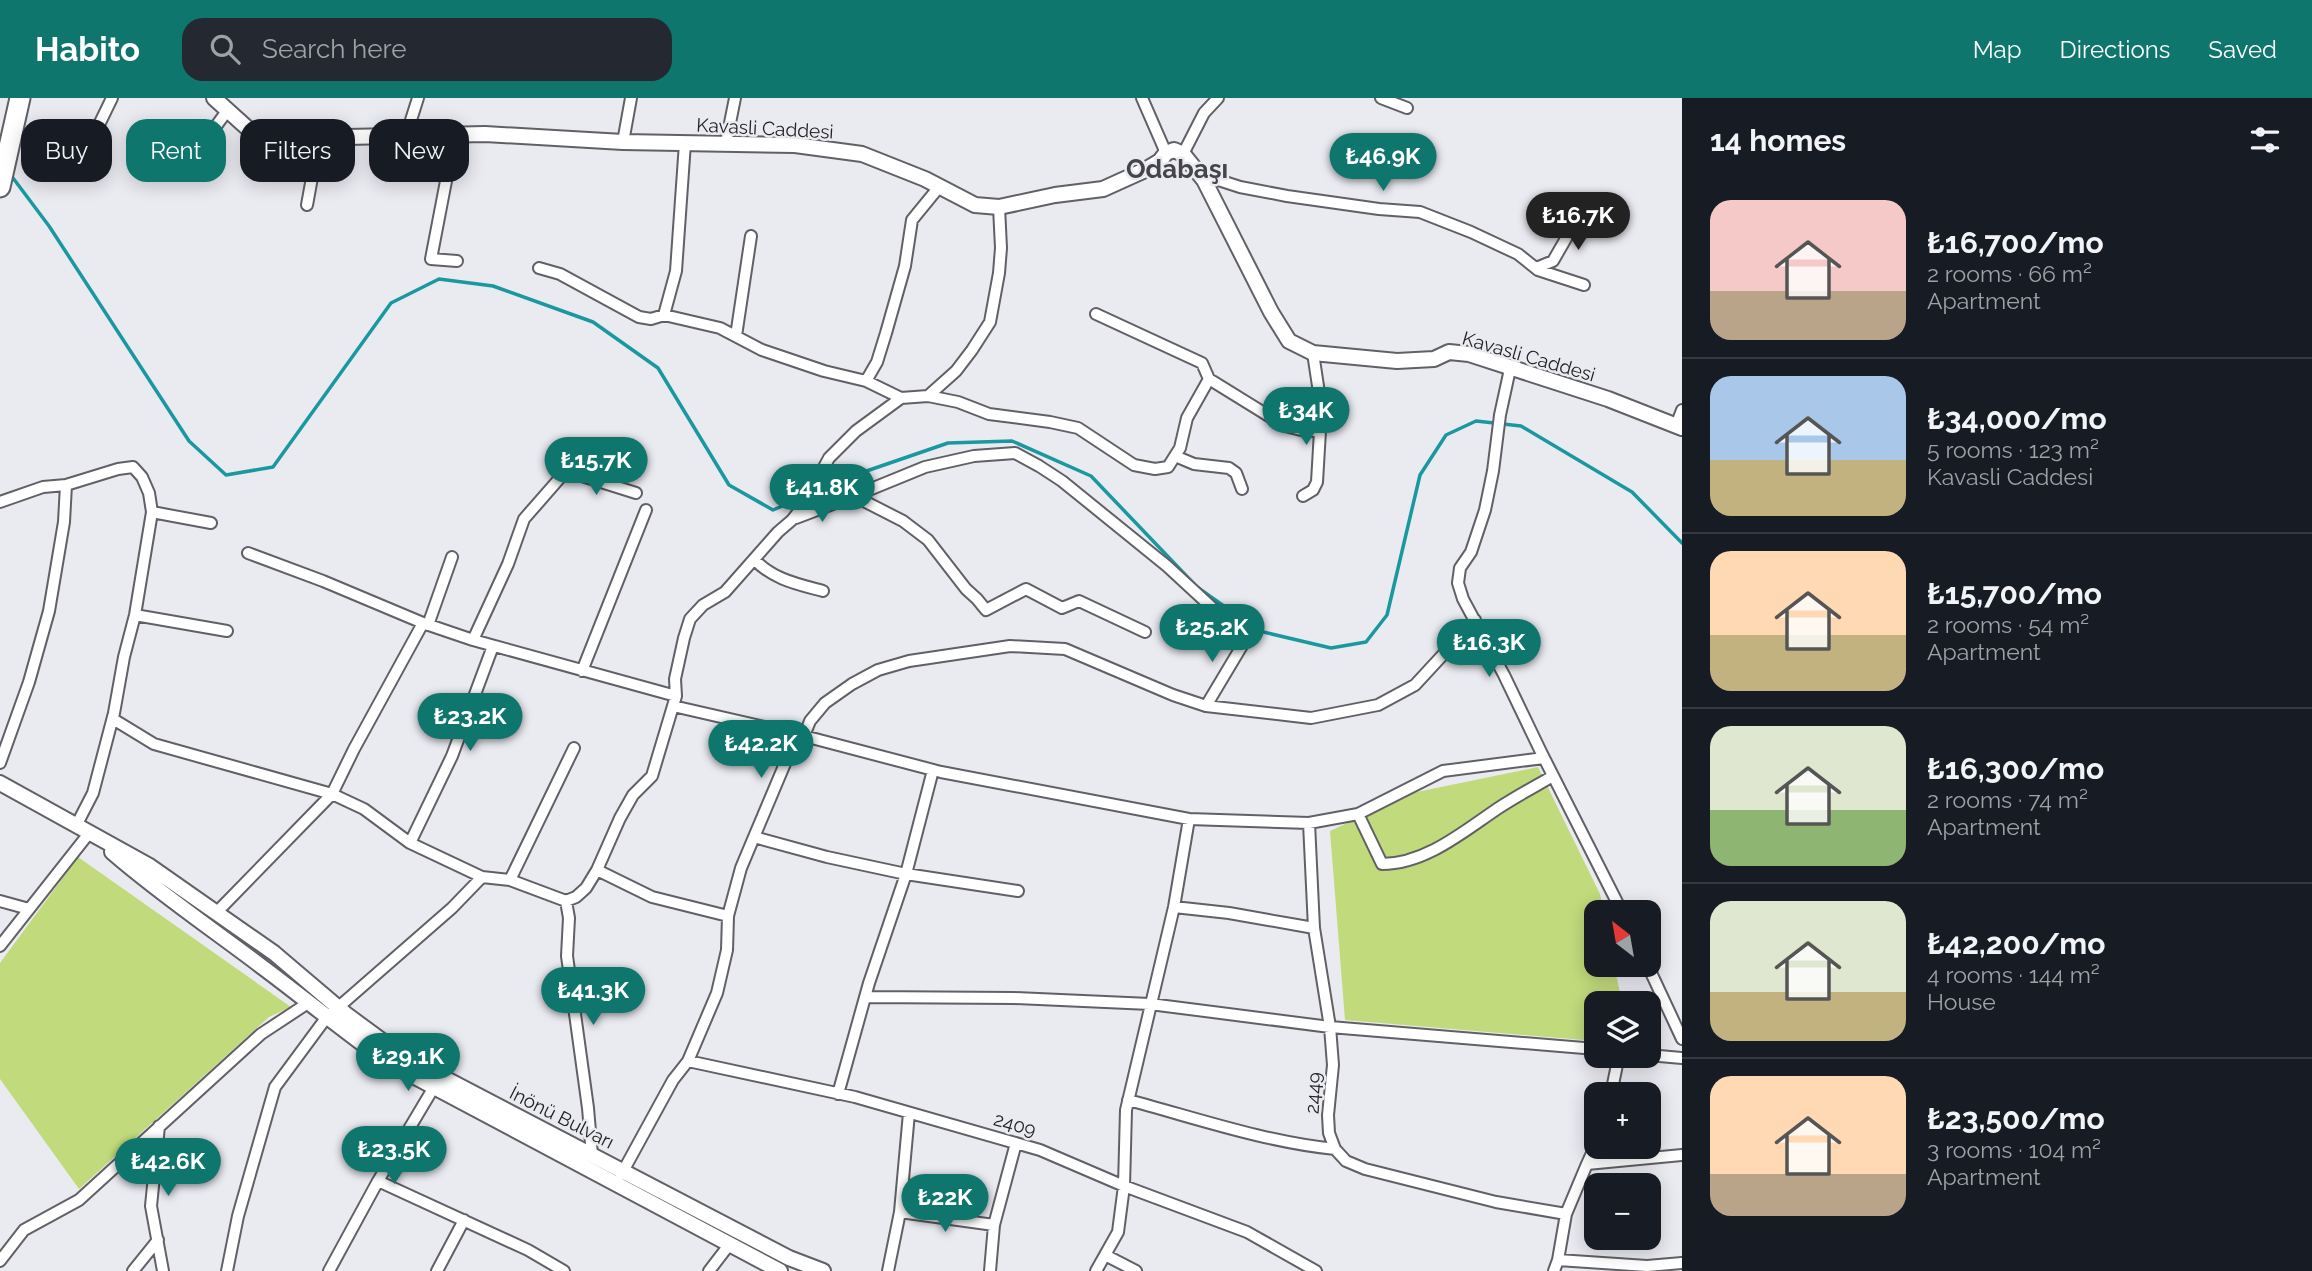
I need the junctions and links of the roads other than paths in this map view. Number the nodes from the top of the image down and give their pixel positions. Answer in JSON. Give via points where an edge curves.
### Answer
{"nodes":[{"id":1,"x":20,"y":98,"type":"edge"},
{"id":2,"x":112,"y":98,"type":"edge"},
{"id":3,"x":214,"y":98,"type":"edge"},
{"id":4,"x":418,"y":98,"type":"edge"},
{"id":5,"x":631,"y":98,"type":"edge"},
{"id":6,"x":735,"y":98,"type":"edge"},
{"id":7,"x":1142,"y":98,"type":"edge"},
{"id":8,"x":1218,"y":98,"type":"edge"},
{"id":9,"x":1381,"y":98,"type":"edge"},
{"id":10,"x":1407,"y":108,"type":"dead end"},
{"id":11,"x":227,"y":111,"type":"junction"},
{"id":12,"x":102,"y":119,"type":"edge"},
{"id":13,"x":221,"y":119,"type":"edge"},
{"id":14,"x":412,"y":119,"type":"edge"},
{"id":15,"x":240,"y":122,"type":"edge"},
{"id":16,"x":469,"y":134,"type":"edge"},
{"id":17,"x":623,"y":142,"type":"junction"},
{"id":18,"x":726,"y":142,"type":"junction"},
{"id":19,"x":685,"y":143,"type":"junction"},
{"id":20,"x":1166,"y":153,"type":"junction"},
{"id":21,"x":1183,"y":154,"type":"junction"},
{"id":22,"x":1200,"y":174,"type":"junction"},
{"id":23,"x":311,"y":182,"type":"edge"},
{"id":24,"x":446,"y":182,"type":"edge"},
{"id":25,"x":0,"y":187,"type":"edge"},
{"id":26,"x":939,"y":187,"type":"junction"},
{"id":27,"x":1587,"y":202,"type":"dead end"},
{"id":28,"x":307,"y":205,"type":"dead end"},
{"id":29,"x":999,"y":207,"type":"junction"},
{"id":30,"x":751,"y":236,"type":"dead end"},
{"id":31,"x":457,"y":261,"type":"dead end"},
{"id":32,"x":539,"y":268,"type":"dead end"},
{"id":33,"x":1536,"y":268,"type":"junction"},
{"id":34,"x":1584,"y":285,"type":"dead end"},
{"id":35,"x":1096,"y":314,"type":"dead end"},
{"id":36,"x":664,"y":316,"type":"junction"},
{"id":37,"x":736,"y":336,"type":"junction"},
{"id":38,"x":1313,"y":353,"type":"junction"},
{"id":39,"x":1510,"y":369,"type":"junction"},
{"id":40,"x":1209,"y":379,"type":"junction"},
{"id":41,"x":866,"y":381,"type":"junction"},
{"id":42,"x":929,"y":396,"type":"junction"},
{"id":43,"x":901,"y":398,"type":"junction"},
{"id":44,"x":1682,"y":411,"type":"edge"},
{"id":45,"x":1679,"y":427,"type":"edge"},
{"id":46,"x":1320,"y":431,"type":"junction"},
{"id":47,"x":1175,"y":456,"type":"junction"},
{"id":48,"x":66,"y":485,"type":"junction"},
{"id":49,"x":1242,"y":489,"type":"dead end"},
{"id":50,"x":636,"y":493,"type":"dead end"},
{"id":51,"x":854,"y":496,"type":"junction"},
{"id":52,"x":1303,"y":496,"type":"dead end"},
{"id":53,"x":0,"y":502,"type":"edge"},
{"id":54,"x":646,"y":510,"type":"dead end"},
{"id":55,"x":152,"y":512,"type":"junction"},
{"id":56,"x":792,"y":520,"type":"junction"},
{"id":57,"x":211,"y":523,"type":"dead end"},
{"id":58,"x":248,"y":553,"type":"dead end"},
{"id":59,"x":452,"y":557,"type":"dead end"},
{"id":60,"x":754,"y":559,"type":"junction"},
{"id":61,"x":822,"y":591,"type":"dead end"},
{"id":62,"x":135,"y":615,"type":"junction"},
{"id":63,"x":1475,"y":620,"type":"junction"},
{"id":64,"x":426,"y":624,"type":"junction"},
{"id":65,"x":227,"y":631,"type":"dead end"},
{"id":66,"x":1145,"y":632,"type":"dead end"},
{"id":67,"x":473,"y":640,"type":"junction"},
{"id":68,"x":493,"y":646,"type":"junction"},
{"id":69,"x":582,"y":671,"type":"junction"},
{"id":70,"x":675,"y":701,"type":"junction"},
{"id":71,"x":1206,"y":706,"type":"junction"},
{"id":72,"x":113,"y":719,"type":"junction"},
{"id":73,"x":801,"y":735,"type":"junction"},
{"id":74,"x":574,"y":748,"type":"dead end"},
{"id":75,"x":1544,"y":758,"type":"junction"},
{"id":76,"x":0,"y":763,"type":"edge"},
{"id":77,"x":933,"y":770,"type":"junction"},
{"id":78,"x":1553,"y":776,"type":"junction"},
{"id":79,"x":0,"y":783,"type":"edge"},
{"id":80,"x":332,"y":794,"type":"junction"},
{"id":81,"x":1358,"y":814,"type":"junction"},
{"id":82,"x":1189,"y":819,"type":"junction"},
{"id":83,"x":1309,"y":823,"type":"junction"},
{"id":84,"x":86,"y":830,"type":"junction"},
{"id":85,"x":754,"y":837,"type":"junction"},
{"id":86,"x":410,"y":843,"type":"junction"},
{"id":87,"x":597,"y":870,"type":"junction"},
{"id":88,"x":906,"y":874,"type":"junction"},
{"id":89,"x":482,"y":877,"type":"junction"},
{"id":90,"x":510,"y":880,"type":"junction"},
{"id":91,"x":1018,"y":891,"type":"dead end"},
{"id":92,"x":1616,"y":900,"type":"edge"},
{"id":93,"x":0,"y":901,"type":"edge"},
{"id":94,"x":566,"y":901,"type":"junction"},
{"id":95,"x":1174,"y":907,"type":"junction"},
{"id":96,"x":29,"y":909,"type":"junction"},
{"id":97,"x":216,"y":913,"type":"junction"},
{"id":98,"x":728,"y":916,"type":"junction"},
{"id":99,"x":1314,"y":928,"type":"junction"},
{"id":100,"x":0,"y":946,"type":"edge"},
{"id":101,"x":1653,"y":977,"type":"edge"},
{"id":102,"x":865,"y":997,"type":"junction"},
{"id":103,"x":308,"y":1003,"type":"junction"},
{"id":104,"x":1150,"y":1004,"type":"junction"},
{"id":105,"x":337,"y":1007,"type":"junction"},
{"id":106,"x":326,"y":1018,"type":"junction"},
{"id":107,"x":1330,"y":1027,"type":"junction"},
{"id":108,"x":1682,"y":1039,"type":"edge"},
{"id":109,"x":1584,"y":1048,"type":"edge"},
{"id":110,"x":1661,"y":1056,"type":"edge"},
{"id":111,"x":1682,"y":1058,"type":"edge"},
{"id":112,"x":688,"y":1060,"type":"junction"},
{"id":113,"x":434,"y":1087,"type":"junction"},
{"id":114,"x":838,"y":1094,"type":"junction"},
{"id":115,"x":1128,"y":1100,"type":"junction"},
{"id":116,"x":909,"y":1113,"type":"junction"},
{"id":117,"x":159,"y":1126,"type":"junction"},
{"id":118,"x":1017,"y":1143,"type":"junction"},
{"id":119,"x":1335,"y":1149,"type":"junction"},
{"id":120,"x":592,"y":1155,"type":"junction"},
{"id":121,"x":1682,"y":1155,"type":"edge"},
{"id":122,"x":1589,"y":1159,"type":"edge"},
{"id":123,"x":1587,"y":1164,"type":"junction"},
{"id":124,"x":623,"y":1170,"type":"junction"},
{"id":125,"x":378,"y":1181,"type":"junction"},
{"id":126,"x":617,"y":1185,"type":"junction"},
{"id":127,"x":1124,"y":1186,"type":"junction"},
{"id":128,"x":900,"y":1212,"type":"junction"},
{"id":129,"x":1566,"y":1214,"type":"junction"},
{"id":130,"x":464,"y":1220,"type":"junction"},
{"id":131,"x":994,"y":1226,"type":"junction"},
{"id":132,"x":158,"y":1240,"type":"junction"},
{"id":133,"x":729,"y":1245,"type":"junction"},
{"id":134,"x":1105,"y":1255,"type":"junction"},
{"id":135,"x":0,"y":1261,"type":"edge"},
{"id":136,"x":1682,"y":1263,"type":"edge"},
{"id":137,"x":1556,"y":1265,"type":"edge"},
{"id":138,"x":1658,"y":1268,"type":"edge"},
{"id":139,"x":133,"y":1271,"type":"edge"},
{"id":140,"x":163,"y":1271,"type":"edge"},
{"id":141,"x":227,"y":1271,"type":"edge"},
{"id":142,"x":329,"y":1271,"type":"edge"},
{"id":143,"x":437,"y":1271,"type":"edge"},
{"id":144,"x":564,"y":1271,"type":"edge"},
{"id":145,"x":709,"y":1271,"type":"edge"},
{"id":146,"x":780,"y":1271,"type":"edge"},
{"id":147,"x":823,"y":1271,"type":"edge"},
{"id":148,"x":888,"y":1271,"type":"edge"},
{"id":149,"x":990,"y":1271,"type":"edge"},
{"id":150,"x":1096,"y":1271,"type":"edge"},
{"id":151,"x":1136,"y":1271,"type":"edge"},
{"id":152,"x":1315,"y":1271,"type":"edge"}],
"edges":[{"from":1,"to":25,"type":"highway"},
{"from":2,"to":12,"type":"street"},
{"from":3,"to":11,"type":"main road","name":"Kavasli Caddesi"},
{"from":4,"to":14,"type":"street"},
{"from":5,"to":17,"type":"street"},
{"from":6,"to":18,"type":"street"},
{"from":7,"to":20,"type":"street"},
{"from":8,"to":21,"type":"street","via":[[1204,113]]},
{"from":9,"to":10,"type":"street"},
{"from":11,"to":13,"type":"street"},
{"from":11,"to":15,"type":"main road","name":"Kavasli Caddesi"},
{"from":16,"to":17,"type":"main road","name":"Kavasli Caddesi"},
{"from":17,"to":19,"type":"main road","name":"Kavasli Caddesi"},
{"from":18,"to":19,"type":"main road","name":"Kavasli Caddesi"},
{"from":18,"to":26,"type":"main road","name":"Kavasli Caddesi","via":[[862,154]]},
{"from":19,"to":36,"type":"street","via":[[676,271]]},
{"from":20,"to":21,"type":"main road"},
{"from":20,"to":29,"type":"main road","name":"Kavasli Caddesi","via":[[1145,170],[1103,189]]},
{"from":21,"to":22,"type":"main road","name":"Kavasli Caddesi"},
{"from":22,"to":33,"type":"street","via":[[1287,196],[1420,212],[1518,254]]},
{"from":22,"to":38,"type":"main road","name":"Kavasli Caddesi","via":[[1289,341]]},
{"from":23,"to":28,"type":"street"},
{"from":24,"to":31,"type":"street","via":[[431,259]]},
{"from":26,"to":29,"type":"main road","name":"Kavasli Caddesi","via":[[975,205]]},
{"from":26,"to":41,"type":"street","via":[[912,220],[886,333]]},
{"from":27,"to":33,"type":"street","via":[[1553,261]]},
{"from":29,"to":42,"type":"street","via":[[1001,248],[990,322],[956,371]]},
{"from":30,"to":37,"type":"street"},
{"from":32,"to":36,"type":"street","via":[[560,274],[639,317]]},
{"from":33,"to":34,"type":"street"},
{"from":35,"to":40,"type":"street","via":[[1202,363]]},
{"from":36,"to":37,"type":"street"},
{"from":37,"to":41,"type":"street","via":[[788,360]]},
{"from":38,"to":39,"type":"main road","name":"Kavasli Caddesi","via":[[1397,361],[1434,359],[1449,352]]},
{"from":38,"to":46,"type":"street"},
{"from":39,"to":45,"type":"main road","name":"Kavasli Caddesi"},
{"from":39,"to":63,"type":"street","via":[[1485,510],[1471,552],[1460,568],[1458,583]]},
{"from":40,"to":46,"type":"street","via":[[1285,426]]},
{"from":40,"to":47,"type":"street","via":[[1187,418]]},
{"from":41,"to":43,"type":"street"},
{"from":42,"to":43,"type":"street"},
{"from":42,"to":47,"type":"street","via":[[989,414],[1078,428],[1134,465],[1168,467]]},
{"from":43,"to":56,"type":"street","via":[[829,458]]},
{"from":44,"to":45,"type":"street"},
{"from":46,"to":52,"type":"street","via":[[1317,482]]},
{"from":47,"to":49,"type":"street","via":[[1194,464],[1229,468]]},
{"from":48,"to":53,"type":"street","via":[[43,487]]},
{"from":48,"to":55,"type":"street","via":[[133,467],[149,493]]},
{"from":48,"to":76,"type":"street","via":[[49,611]]},
{"from":50,"to":67,"type":"street","via":[[566,471],[524,519]]},
{"from":51,"to":56,"type":"street"},
{"from":51,"to":66,"type":"street","via":[[904,521],[928,540],[986,611],[1026,589],[1062,608],[1079,601]]},
{"from":51,"to":71,"type":"street","via":[[925,467],[974,456],[1015,453],[1039,466],[1167,566],[1246,639]]},
{"from":54,"to":69,"type":"street"},
{"from":55,"to":57,"type":"street"},
{"from":55,"to":62,"type":"street"},
{"from":56,"to":60,"type":"street"},
{"from":58,"to":64,"type":"street"},
{"from":59,"to":64,"type":"street"},
{"from":60,"to":61,"type":"street","via":[[786,581]]},
{"from":60,"to":70,"type":"street","via":[[725,592],[690,619],[675,679]]},
{"from":62,"to":65,"type":"street"},
{"from":62,"to":72,"type":"street"},
{"from":63,"to":71,"type":"street","via":[[1415,685],[1378,705],[1311,718]]},
{"from":63,"to":75,"type":"street"},
{"from":64,"to":67,"type":"street"},
{"from":64,"to":80,"type":"street"},
{"from":67,"to":68,"type":"street"},
{"from":68,"to":69,"type":"street"},
{"from":68,"to":86,"type":"street","via":[[452,757]]},
{"from":69,"to":70,"type":"street"},
{"from":70,"to":73,"type":"street"},
{"from":70,"to":87,"type":"street","via":[[652,776],[633,795]]},
{"from":71,"to":73,"type":"street","via":[[1065,649],[1010,646],[878,670],[825,703]]},
{"from":72,"to":80,"type":"street","via":[[154,744]]},
{"from":72,"to":84,"type":"street"},
{"from":73,"to":77,"type":"street"},
{"from":73,"to":85,"type":"street"},
{"from":74,"to":90,"type":"street"},
{"from":75,"to":78,"type":"street"},
{"from":75,"to":81,"type":"street","via":[[1443,771]]},
{"from":77,"to":82,"type":"street"},
{"from":77,"to":88,"type":"street"},
{"from":78,"to":81,"type":"street","via":[[1444,844],[1391,864],[1382,864]]},
{"from":78,"to":92,"type":"street"},
{"from":79,"to":84,"type":"main road","name":"İnönü Bulvarı"},
{"from":80,"to":86,"type":"street","via":[[364,809]]},
{"from":80,"to":97,"type":"street"},
{"from":81,"to":83,"type":"street"},
{"from":82,"to":83,"type":"street"},
{"from":82,"to":95,"type":"street"},
{"from":83,"to":99,"type":"street","name":"2449"},
{"from":84,"to":96,"type":"street"},
{"from":84,"to":97,"type":"main road","name":"İnönü Bulvarı","via":[[148,865]]},
{"from":84,"to":103,"type":"main road","name":"İnönü Bulvarı"},
{"from":85,"to":88,"type":"street"},
{"from":85,"to":98,"type":"street"},
{"from":86,"to":89,"type":"street"},
{"from":87,"to":94,"type":"street","via":[[586,888]]},
{"from":87,"to":98,"type":"street","via":[[653,897]]},
{"from":88,"to":91,"type":"street"},
{"from":88,"to":102,"type":"street"},
{"from":89,"to":90,"type":"street"},
{"from":89,"to":105,"type":"street"},
{"from":90,"to":94,"type":"street"},
{"from":93,"to":96,"type":"street"},
{"from":94,"to":120,"type":"street","via":[[567,956]]},
{"from":95,"to":99,"type":"street"},
{"from":95,"to":104,"type":"street"},
{"from":96,"to":100,"type":"street"},
{"from":97,"to":105,"type":"main road","name":"İnönü Bulvarı","via":[[274,953]]},
{"from":98,"to":112,"type":"street","via":[[727,950],[717,993]]},
{"from":99,"to":107,"type":"street","name":"2449"},
{"from":101,"to":108,"type":"street"},
{"from":102,"to":104,"type":"street"},
{"from":102,"to":114,"type":"street"},
{"from":103,"to":106,"type":"main road","name":"İnönü Bulvarı"},
{"from":103,"to":117,"type":"street","via":[[261,1034]]},
{"from":104,"to":107,"type":"street"},
{"from":104,"to":115,"type":"street"},
{"from":105,"to":106,"type":"street"},
{"from":105,"to":120,"type":"main road","name":"İnönü Bulvarı","via":[[404,1058]]},
{"from":106,"to":113,"type":"main road","name":"İnönü Bulvarı","via":[[389,1063]]},
{"from":106,"to":141,"type":"street","via":[[275,1087]]},
{"from":107,"to":109,"type":"street"},
{"from":107,"to":119,"type":"street","name":"2449","via":[[1333,1065],[1328,1115]]},
{"from":110,"to":111,"type":"street"},
{"from":112,"to":114,"type":"street","name":"2409"},
{"from":112,"to":124,"type":"street"},
{"from":113,"to":125,"type":"street"},
{"from":113,"to":126,"type":"main road","name":"İnönü Bulvarı"},
{"from":114,"to":116,"type":"street","name":"2409"},
{"from":115,"to":119,"type":"street","via":[[1267,1138]]},
{"from":115,"to":127,"type":"street"},
{"from":116,"to":118,"type":"street","name":"2409"},
{"from":116,"to":128,"type":"street"},
{"from":117,"to":132,"type":"street","via":[[151,1206]]},
{"from":117,"to":135,"type":"street","via":[[79,1200],[24,1230]]},
{"from":118,"to":127,"type":"street","name":"2409"},
{"from":118,"to":131,"type":"street"},
{"from":119,"to":129,"type":"street","via":[[1346,1161],[1365,1169],[1496,1202]]},
{"from":120,"to":124,"type":"main road","name":"İnönü Bulvarı"},
{"from":121,"to":123,"type":"street"},
{"from":122,"to":123,"type":"street"},
{"from":123,"to":129,"type":"street"},
{"from":124,"to":126,"type":"street"},
{"from":124,"to":147,"type":"main road","name":"İnönü Bulvarı","via":[[789,1258]]},
{"from":125,"to":130,"type":"street"},
{"from":125,"to":142,"type":"street"},
{"from":126,"to":133,"type":"main road","name":"İnönü Bulvarı"},
{"from":127,"to":134,"type":"street","via":[[1118,1231]]},
{"from":127,"to":152,"type":"street","name":"2409","via":[[1247,1232]]},
{"from":128,"to":131,"type":"street"},
{"from":128,"to":148,"type":"street"},
{"from":129,"to":137,"type":"street"},
{"from":130,"to":143,"type":"street"},
{"from":130,"to":144,"type":"street"},
{"from":131,"to":149,"type":"street"},
{"from":132,"to":139,"type":"street"},
{"from":132,"to":140,"type":"street"},
{"from":133,"to":145,"type":"street"},
{"from":133,"to":146,"type":"main road","name":"İnönü Bulvarı"},
{"from":134,"to":150,"type":"street"},
{"from":134,"to":151,"type":"street"},
{"from":136,"to":138,"type":"street"},
{"from":137,"to":138,"type":"street"}]}
